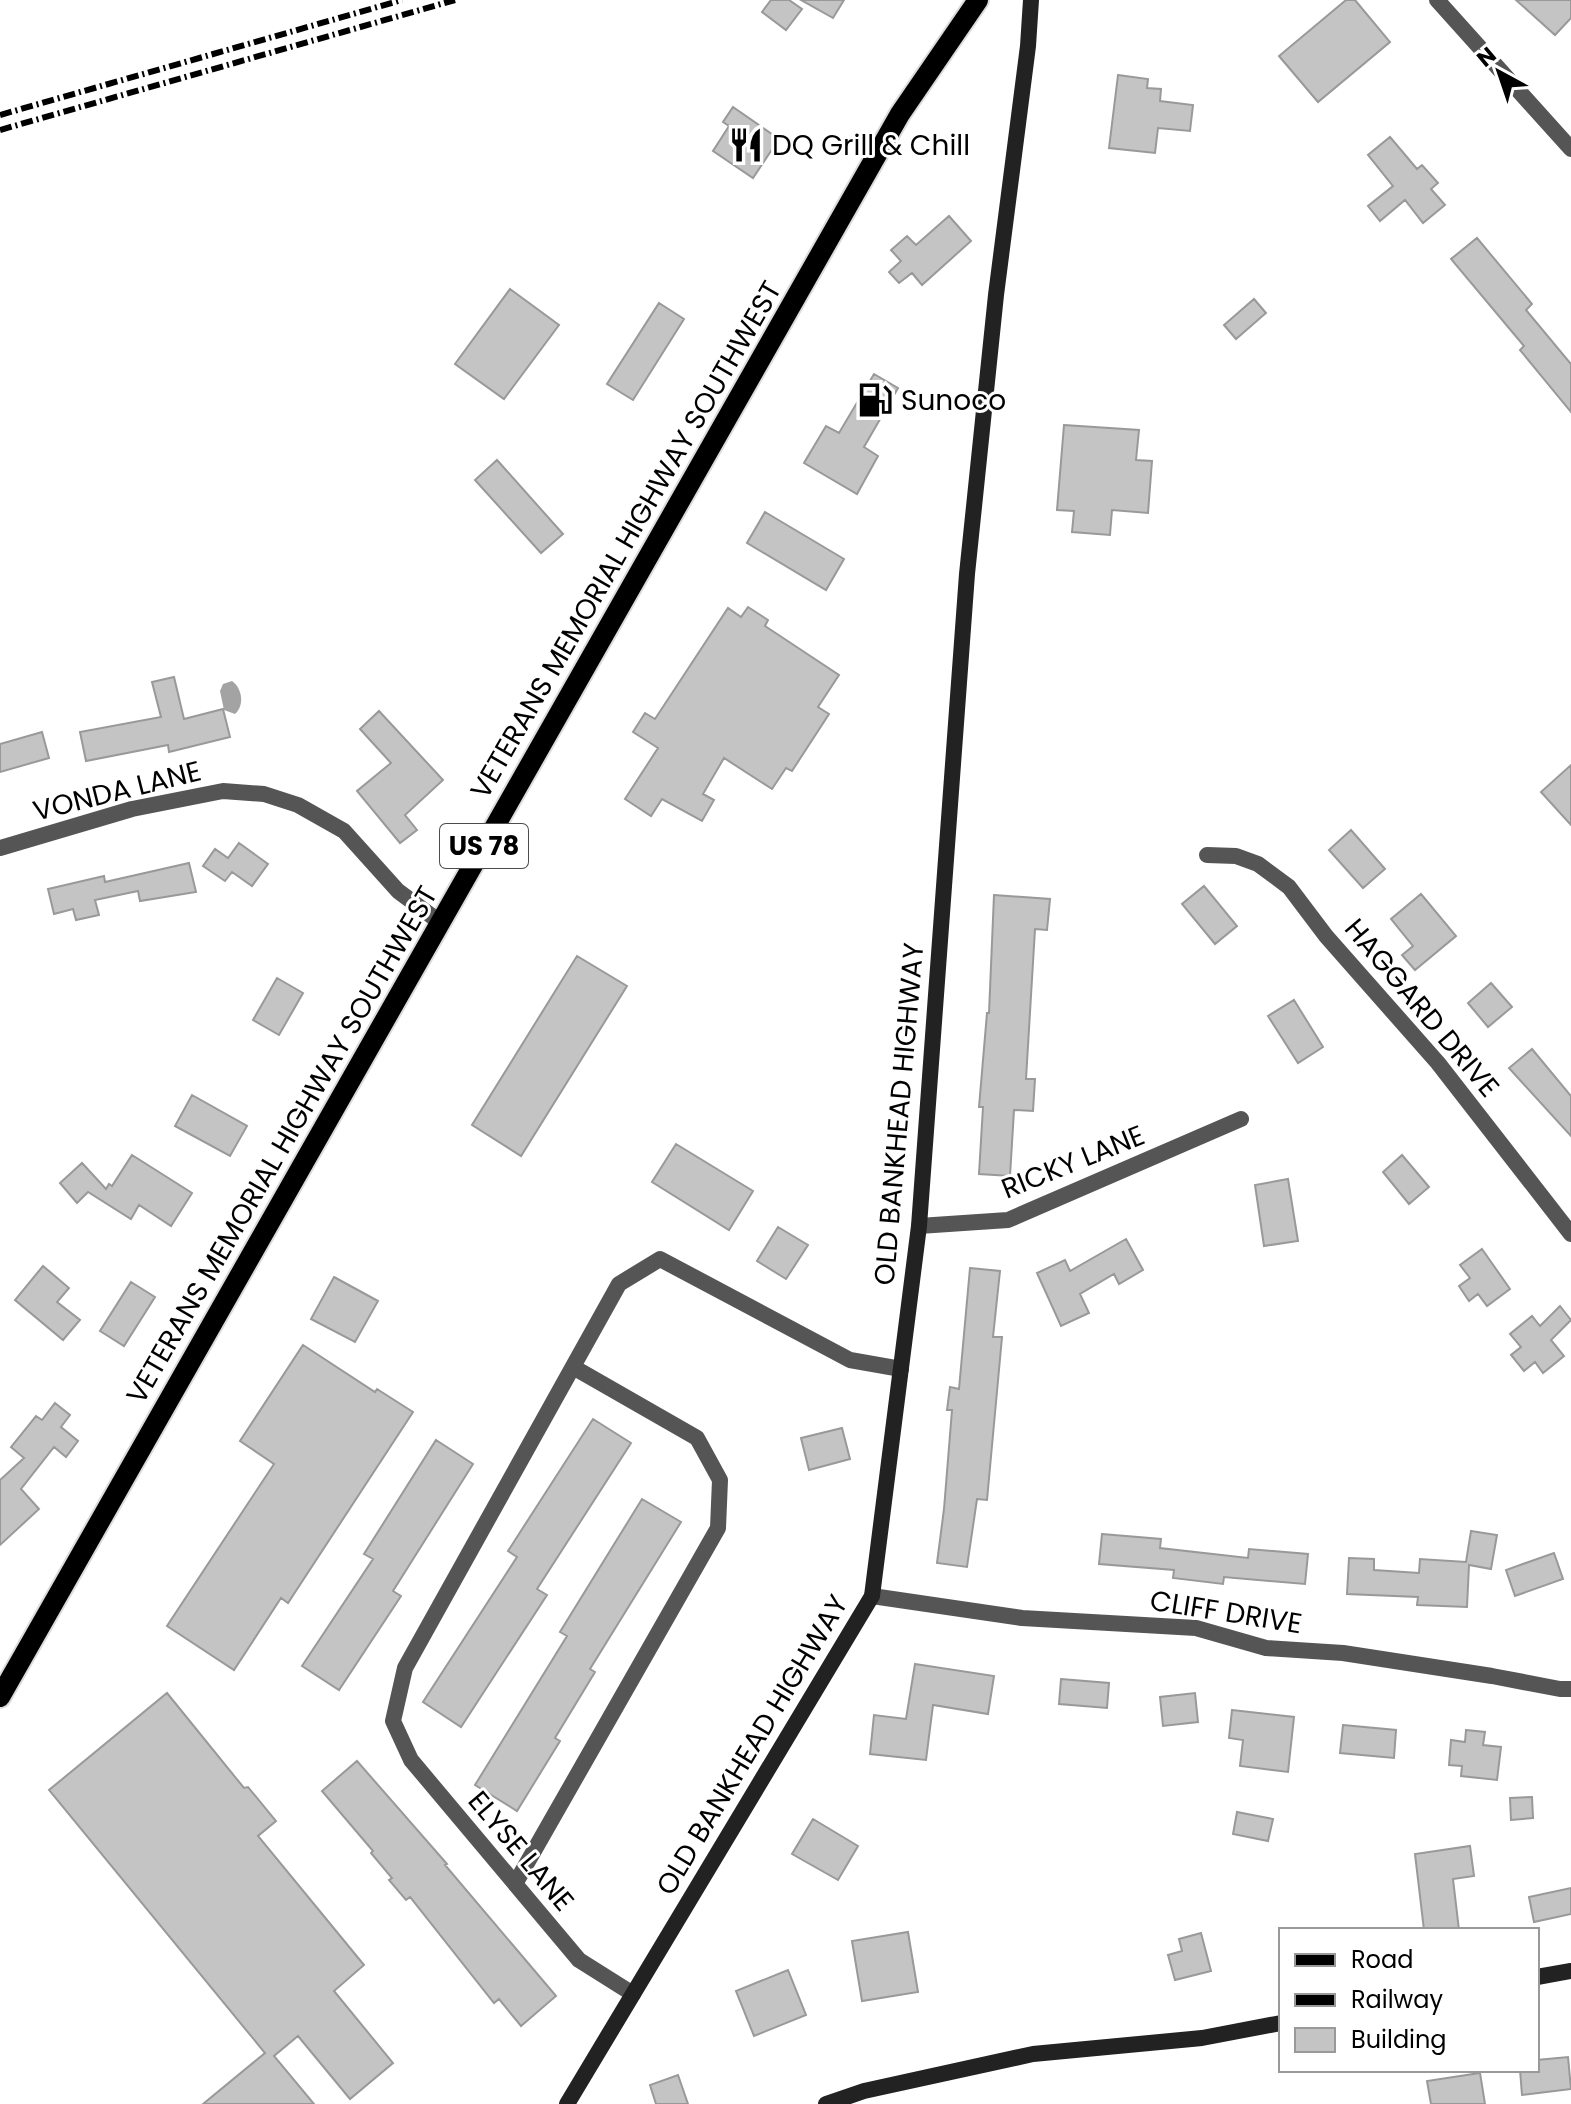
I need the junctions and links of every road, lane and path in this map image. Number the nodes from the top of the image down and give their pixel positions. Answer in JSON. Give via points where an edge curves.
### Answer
{"nodes":[{"id":1,"x":978,"y":0,"type":"edge"},
{"id":2,"x":1031,"y":0,"type":"edge"},
{"id":3,"x":1437,"y":0,"type":"edge"},
{"id":4,"x":1571,"y":149,"type":"edge"},
{"id":5,"x":0,"y":848,"type":"edge"},
{"id":6,"x":1207,"y":855,"type":"dead end"},
{"id":7,"x":441,"y":923,"type":"junction"},
{"id":8,"x":1241,"y":1119,"type":"dead end"},
{"id":9,"x":919,"y":1226,"type":"junction"},
{"id":10,"x":1571,"y":1234,"type":"edge"},
{"id":11,"x":573,"y":1367,"type":"junction"},
{"id":12,"x":901,"y":1369,"type":"junction"},
{"id":13,"x":872,"y":1596,"type":"junction"},
{"id":14,"x":1571,"y":1689,"type":"edge"},
{"id":15,"x":0,"y":1697,"type":"edge"},
{"id":16,"x":515,"y":1884,"type":"junction"},
{"id":17,"x":1571,"y":1971,"type":"edge"},
{"id":18,"x":1539,"y":1977,"type":"edge"},
{"id":19,"x":633,"y":1994,"type":"junction"},
{"id":20,"x":1279,"y":2023,"type":"edge"},
{"id":21,"x":567,"y":2104,"type":"edge"},
{"id":22,"x":826,"y":2104,"type":"edge"}],
"edges":[{"from":1,"to":7,"type":"main road","name":"VETERANS MEMORIAL HIGHWAY SOUTHWEST","number":"US 78","via":[[900,114]]},
{"from":2,"to":9,"type":"street","name":"OLD BANKHEAD HIGHWAY","via":[[967,574]]},
{"from":3,"to":4,"type":"street"},
{"from":5,"to":7,"type":"street","name":"VONDA LANE","via":[[132,809],[223,791],[264,794],[298,805],[344,831],[398,891]]},
{"from":6,"to":10,"type":"street","name":"HAGGARD DRIVE","via":[[1236,856],[1258,864],[1289,887],[1438,1063]]},
{"from":7,"to":15,"type":"main road","name":"VETERANS MEMORIAL HIGHWAY SOUTHWEST","number":"US 78"},
{"from":8,"to":9,"type":"street","name":"RICKY LANE","via":[[1008,1220]]},
{"from":9,"to":12,"type":"street","name":"OLD BANKHEAD HIGHWAY"},
{"from":11,"to":12,"type":"street","via":[[619,1284],[660,1259],[850,1360]]},
{"from":11,"to":16,"type":"street","name":"ELYSE LANE","via":[[405,1668],[393,1721],[411,1760]]},
{"from":11,"to":16,"type":"street","via":[[697,1438],[720,1480],[718,1528]]},
{"from":12,"to":13,"type":"street","name":"OLD BANKHEAD HIGHWAY"},
{"from":13,"to":14,"type":"street","name":"CLIFF DRIVE","via":[[1022,1618],[1196,1628],[1266,1648],[1343,1653]]},
{"from":13,"to":19,"type":"street","name":"OLD BANKHEAD HIGHWAY"},
{"from":16,"to":19,"type":"street","name":"ELYSE LANE","via":[[579,1960]]},
{"from":17,"to":18,"type":"street"},
{"from":19,"to":21,"type":"street","name":"OLD BANKHEAD HIGHWAY"},
{"from":20,"to":22,"type":"street","via":[[1202,2038],[1033,2054]]}]}
